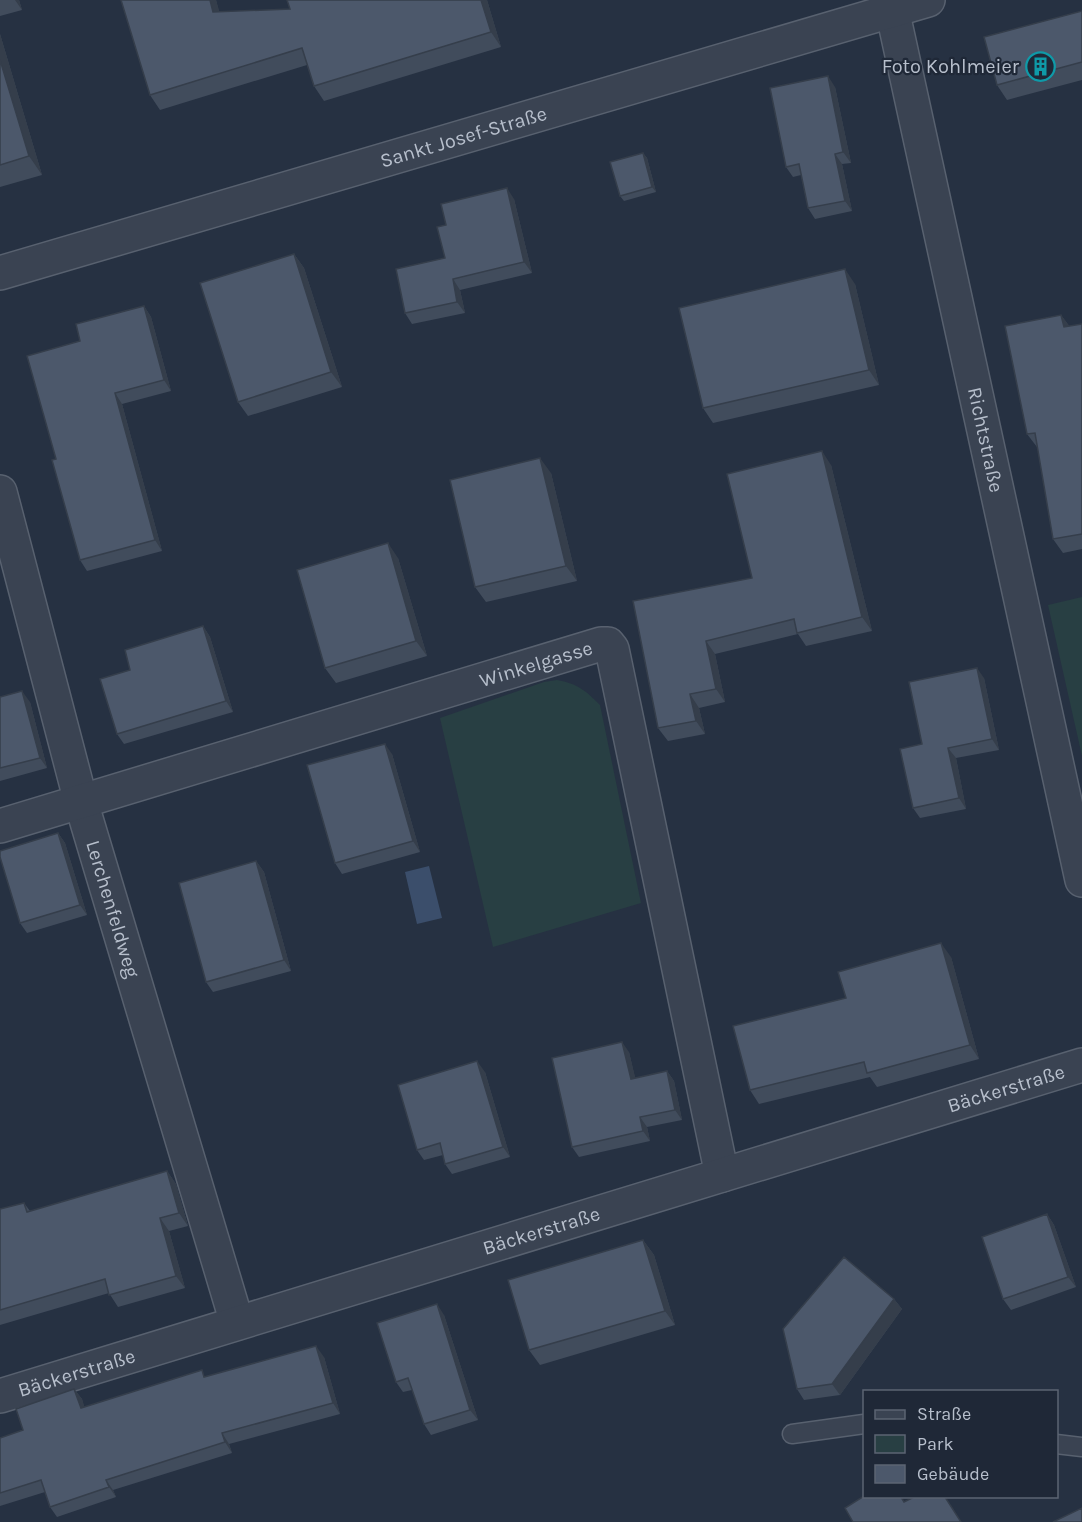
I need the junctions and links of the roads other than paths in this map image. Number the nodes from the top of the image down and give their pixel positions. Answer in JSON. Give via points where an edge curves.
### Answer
{"nodes":[{"id":1,"x":927,"y":0,"type":"edge"},
{"id":2,"x":891,"y":5,"type":"edge"},
{"id":3,"x":0,"y":273,"type":"edge"},
{"id":4,"x":0,"y":492,"type":"edge"},
{"id":5,"x":81,"y":802,"type":"junction"},
{"id":6,"x":0,"y":826,"type":"edge"},
{"id":7,"x":1082,"y":880,"type":"edge"},
{"id":8,"x":1082,"y":1065,"type":"edge"},
{"id":9,"x":722,"y":1175,"type":"junction"},
{"id":10,"x":237,"y":1323,"type":"junction"},
{"id":11,"x":0,"y":1396,"type":"edge"},
{"id":12,"x":863,"y":1424,"type":"edge"},
{"id":13,"x":792,"y":1434,"type":"dead end"},
{"id":14,"x":1058,"y":1444,"type":"edge"},
{"id":15,"x":1082,"y":1447,"type":"edge"}],
"edges":[{"from":1,"to":2,"type":"street","name":"Sankt Josef-Straße"},
{"from":2,"to":3,"type":"street","name":"Sankt Josef-Straße"},
{"from":2,"to":7,"type":"street","name":"Richtstraße"},
{"from":4,"to":5,"type":"street","name":"Lerchenfeldweg"},
{"from":5,"to":6,"type":"street"},
{"from":5,"to":9,"type":"street","name":"Winkelgasse","via":[[608,644]]},
{"from":5,"to":10,"type":"street","name":"Lerchenfeldweg"},
{"from":8,"to":9,"type":"street","name":"Bäckerstraße"},
{"from":9,"to":10,"type":"street","name":"Bäckerstraße"},
{"from":10,"to":11,"type":"street","name":"Bäckerstraße"},
{"from":12,"to":13,"type":"lane"},
{"from":14,"to":15,"type":"lane"}]}
